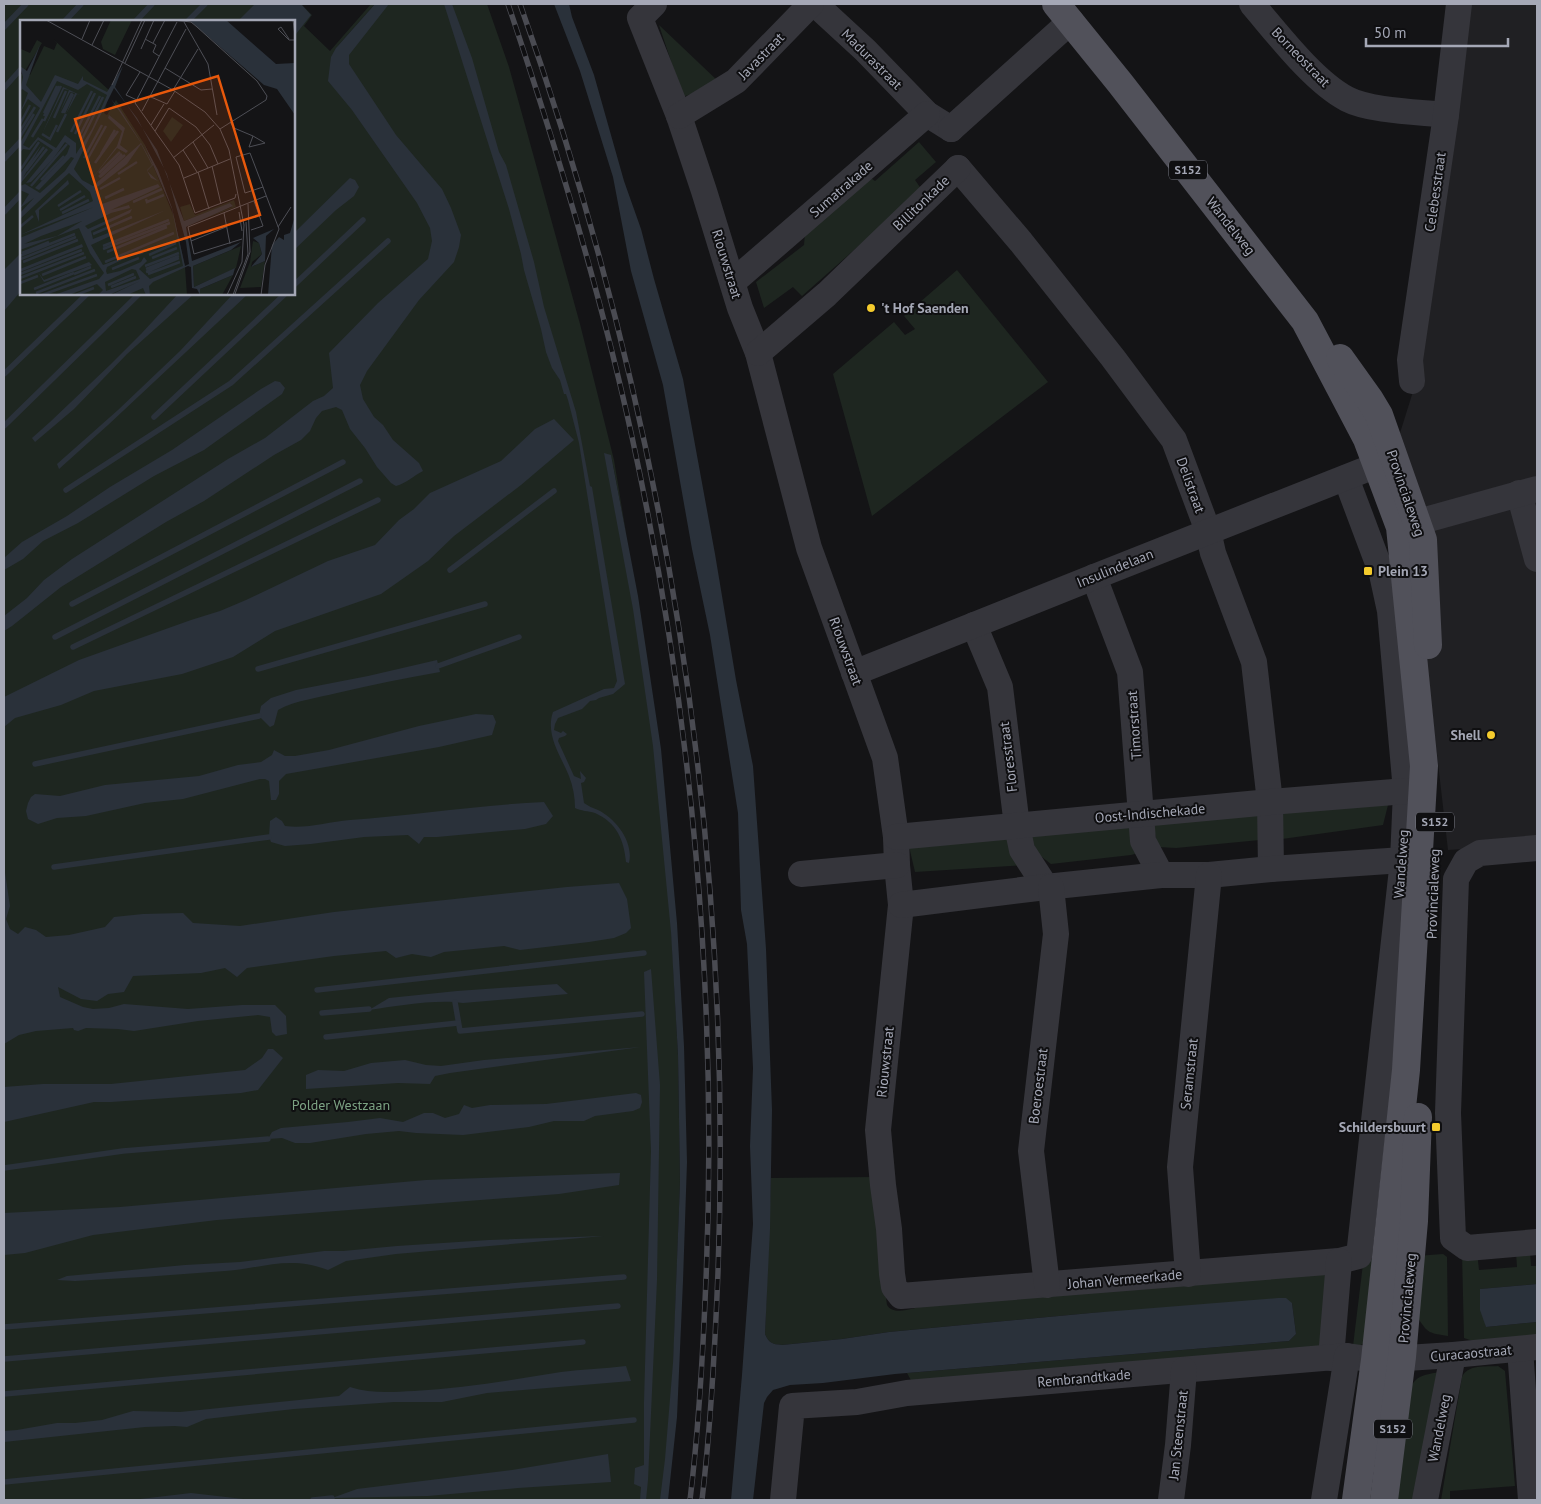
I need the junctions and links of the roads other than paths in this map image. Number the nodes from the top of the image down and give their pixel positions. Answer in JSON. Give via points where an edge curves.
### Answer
{"nodes":[{"id":1,"x":654,"y":4,"type":"edge"},
{"id":2,"x":811,"y":4,"type":"edge"},
{"id":3,"x":815,"y":4,"type":"edge"},
{"id":4,"x":1252,"y":4,"type":"edge"},
{"id":5,"x":1460,"y":4,"type":"edge"},
{"id":6,"x":1063,"y":12,"type":"edge"},
{"id":7,"x":927,"y":114,"type":"junction"},
{"id":8,"x":1446,"y":115,"type":"junction"},
{"id":9,"x":679,"y":116,"type":"junction"},
{"id":10,"x":951,"y":129,"type":"junction"},
{"id":11,"x":958,"y":168,"type":"junction"},
{"id":12,"x":733,"y":282,"type":"junction"},
{"id":13,"x":1305,"y":320,"type":"junction"},
{"id":14,"x":758,"y":353,"type":"junction"},
{"id":15,"x":1412,"y":381,"type":"dead end"},
{"id":16,"x":1377,"y":465,"type":"junction"},
{"id":17,"x":1346,"y":478,"type":"junction"},
{"id":18,"x":1528,"y":491,"type":"edge"},
{"id":19,"x":1408,"y":525,"type":"junction"},
{"id":20,"x":1208,"y":532,"type":"junction"},
{"id":21,"x":1537,"y":559,"type":"edge"},
{"id":22,"x":1094,"y":576,"type":"junction"},
{"id":23,"x":974,"y":625,"type":"junction"},
{"id":24,"x":854,"y":673,"type":"junction"},
{"id":25,"x":1406,"y":791,"type":"junction"},
{"id":26,"x":1270,"y":802,"type":"junction"},
{"id":27,"x":1140,"y":814,"type":"junction"},
{"id":28,"x":1017,"y":826,"type":"junction"},
{"id":29,"x":896,"y":837,"type":"junction"},
{"id":30,"x":1537,"y":848,"type":"edge"},
{"id":31,"x":1403,"y":860,"type":"junction"},
{"id":32,"x":897,"y":865,"type":"junction"},
{"id":33,"x":1271,"y":868,"type":"junction"},
{"id":34,"x":801,"y":874,"type":"dead end"},
{"id":35,"x":1161,"y":875,"type":"junction"},
{"id":36,"x":1209,"y":875,"type":"junction"},
{"id":37,"x":1048,"y":887,"type":"junction"},
{"id":38,"x":901,"y":905,"type":"junction"},
{"id":39,"x":1537,"y":1242,"type":"edge"},
{"id":40,"x":1349,"y":1259,"type":"junction"},
{"id":41,"x":1188,"y":1274,"type":"junction"},
{"id":42,"x":1047,"y":1285,"type":"junction"},
{"id":43,"x":894,"y":1287,"type":"joint"},
{"id":44,"x":1529,"y":1348,"type":"edge"},
{"id":45,"x":1453,"y":1355,"type":"junction"},
{"id":46,"x":1339,"y":1357,"type":"junction"},
{"id":47,"x":1402,"y":1357,"type":"junction"},
{"id":48,"x":1375,"y":1360,"type":"junction"},
{"id":49,"x":1184,"y":1370,"type":"junction"},
{"id":50,"x":783,"y":1500,"type":"edge"},
{"id":51,"x":1171,"y":1500,"type":"edge"},
{"id":52,"x":1324,"y":1500,"type":"edge"},
{"id":53,"x":1356,"y":1500,"type":"edge"},
{"id":54,"x":1384,"y":1500,"type":"edge"},
{"id":55,"x":1425,"y":1500,"type":"edge"},
{"id":56,"x":1531,"y":1500,"type":"edge"}],
"edges":[{"from":1,"to":9,"type":"street","name":"Riouwstraat","via":[[640,18]]},
{"from":2,"to":9,"type":"street","name":"Javastraat","via":[[736,81]]},
{"from":3,"to":7,"type":"street","name":"Madurastraat"},
{"from":4,"to":8,"type":"street","name":"Borneostraat","via":[[1308,68],[1348,99],[1370,106]]},
{"from":5,"to":8,"type":"street","name":"Celebesstraat"},
{"from":6,"to":10,"type":"street"},
{"from":6,"to":13,"type":"main road","name":"Wandelweg","number":"S152"},
{"from":7,"to":10,"type":"street"},
{"from":7,"to":12,"type":"street","name":"Sumatrakade"},
{"from":8,"to":15,"type":"street","name":"Celebesstraat","via":[[1410,360]]},
{"from":9,"to":12,"type":"street","name":"Riouwstraat"},
{"from":10,"to":11,"type":"street","name":"Billitonkade"},
{"from":11,"to":14,"type":"street","name":"Billitonkade","via":[[827,294]]},
{"from":11,"to":20,"type":"street","name":"Delistraat","via":[[1021,242],[1174,440]]},
{"from":12,"to":14,"type":"street","name":"Riouwstraat"},
{"from":13,"to":16,"type":"main road","name":"Wandelweg","number":"S152","via":[[1367,439]]},
{"from":13,"to":19,"type":"main road","name":"Provincialeweg","number":"S152","via":[[1333,348],[1379,415]]},
{"from":14,"to":24,"type":"street","name":"Riouwstraat","via":[[809,548]]},
{"from":16,"to":17,"type":"street","name":"Insulindelaan"},
{"from":16,"to":19,"type":"main road","name":"Provincialeweg","number":"S152"},
{"from":17,"to":20,"type":"street","name":"Insulindelaan"},
{"from":17,"to":25,"type":"street","name":"Wandelweg","via":[[1382,574],[1390,611]]},
{"from":18,"to":19,"type":"street"},
{"from":18,"to":21,"type":"street"},
{"from":19,"to":47,"type":"main road","name":"Provincialeweg","number":"S152","via":[[1423,540],[1435,767],[1434,905]]},
{"from":19,"to":48,"type":"main road","name":"Provincialeweg","number":"S152","via":[[1424,766],[1406,1070]]},
{"from":20,"to":22,"type":"street","name":"Insulindelaan"},
{"from":20,"to":26,"type":"street","name":"Delistraat","via":[[1254,662]]},
{"from":22,"to":23,"type":"street","name":"Insulindelaan"},
{"from":22,"to":27,"type":"street","name":"Timorstraat","via":[[1130,672]]},
{"from":23,"to":24,"type":"street","name":"Insulindelaan"},
{"from":23,"to":28,"type":"street","name":"Floresstraat","via":[[1000,687]]},
{"from":24,"to":29,"type":"street","name":"Riouwstraat","via":[[885,758]]},
{"from":25,"to":26,"type":"street","name":"Oost-Indischekade"},
{"from":25,"to":31,"type":"street","name":"Wandelweg"},
{"from":26,"to":27,"type":"street","name":"Oost-Indischekade"},
{"from":26,"to":33,"type":"street","name":"Delistraat"},
{"from":27,"to":28,"type":"street","name":"Oost-Indischekade"},
{"from":27,"to":35,"type":"street","name":"Timorstraat","via":[[1143,841]]},
{"from":28,"to":29,"type":"street","name":"Oost-Indischekade"},
{"from":28,"to":37,"type":"street","name":"Floresstraat","via":[[1022,850]]},
{"from":29,"to":32,"type":"street","name":"Riouwstraat"},
{"from":30,"to":39,"type":"street","via":[[1480,854],[1466,860],[1456,879],[1448,1113],[1453,1238],[1467,1248]]},
{"from":31,"to":33,"type":"street"},
{"from":31,"to":40,"type":"street","name":"Wandelweg"},
{"from":32,"to":34,"type":"street"},
{"from":32,"to":38,"type":"street","name":"Riouwstraat"},
{"from":33,"to":36,"type":"street"},
{"from":35,"to":36,"type":"street"},
{"from":35,"to":37,"type":"street"},
{"from":36,"to":41,"type":"street","name":"Seramstraat","via":[[1180,1167]]},
{"from":37,"to":38,"type":"street"},
{"from":37,"to":42,"type":"street","name":"Boeroestraat","via":[[1056,934],[1031,1151]]},
{"from":38,"to":43,"type":"street","name":"Riouwstraat","via":[[878,1130]]},
{"from":40,"to":41,"type":"street","name":"Johan Vermeerkade"},
{"from":40,"to":46,"type":"street","name":"Wandelweg"},
{"from":41,"to":42,"type":"street","name":"Johan Vermeerkade"},
{"from":42,"to":43,"type":"street","name":"Johan Vermeerkade","via":[[901,1296]]},
{"from":44,"to":45,"type":"street","name":"Curacaostraat"},
{"from":44,"to":56,"type":"street"},
{"from":45,"to":47,"type":"street","name":"Curacaostraat"},
{"from":45,"to":55,"type":"street","name":"Wandelweg"},
{"from":46,"to":48,"type":"street","name":"Rembrandtkade"},
{"from":46,"to":49,"type":"street","name":"Rembrandtkade"},
{"from":46,"to":52,"type":"street","name":"Wandelweg"},
{"from":47,"to":48,"type":"street","name":"Curacaostraat"},
{"from":47,"to":54,"type":"main road","name":"Provincialeweg","number":"S152"},
{"from":48,"to":53,"type":"main road","name":"Provincialeweg","number":"S152"},
{"from":49,"to":50,"type":"street","name":"Rembrandtkade","via":[[792,1406]]},
{"from":49,"to":51,"type":"street","name":"Jan Steenstraat"}]}
